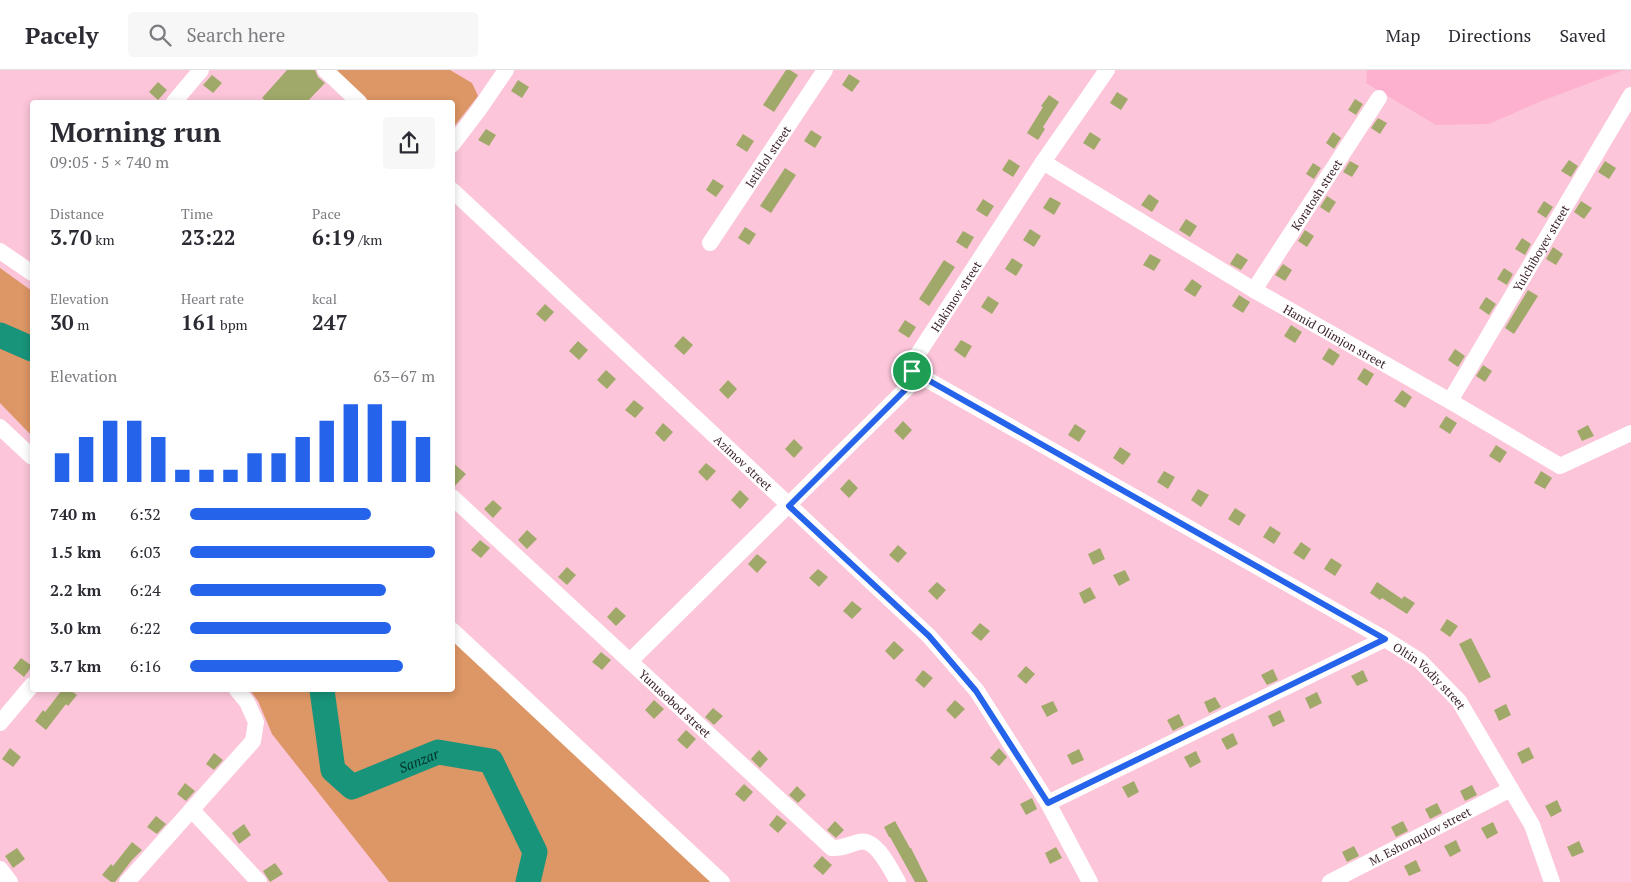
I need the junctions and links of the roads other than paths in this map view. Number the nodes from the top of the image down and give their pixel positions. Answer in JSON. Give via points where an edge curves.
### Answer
{"nodes":[{"id":1,"x":201,"y":70,"type":"edge"},
{"id":2,"x":325,"y":70,"type":"edge"},
{"id":3,"x":506,"y":70,"type":"edge"},
{"id":4,"x":825,"y":70,"type":"edge"},
{"id":5,"x":1107,"y":70,"type":"edge"},
{"id":6,"x":1631,"y":95,"type":"edge"},
{"id":7,"x":1379,"y":98,"type":"dead end"},
{"id":8,"x":176,"y":100,"type":"edge"},
{"id":9,"x":358,"y":100,"type":"edge"},
{"id":10,"x":455,"y":141,"type":"edge"},
{"id":11,"x":1043,"y":162,"type":"junction"},
{"id":12,"x":455,"y":193,"type":"edge"},
{"id":13,"x":710,"y":243,"type":"dead end"},
{"id":14,"x":0,"y":251,"type":"edge"},
{"id":15,"x":30,"y":271,"type":"edge"},
{"id":16,"x":1254,"y":290,"type":"junction"},
{"id":17,"x":912,"y":371,"type":"junction"},
{"id":18,"x":1450,"y":402,"type":"junction"},
{"id":19,"x":0,"y":427,"type":"edge"},
{"id":20,"x":1631,"y":433,"type":"edge"},
{"id":21,"x":30,"y":455,"type":"edge"},
{"id":22,"x":455,"y":501,"type":"edge"},
{"id":23,"x":789,"y":506,"type":"junction"},
{"id":24,"x":455,"y":633,"type":"edge"},
{"id":25,"x":1385,"y":639,"type":"junction"},
{"id":26,"x":630,"y":661,"type":"junction"},
{"id":27,"x":30,"y":687,"type":"edge"},
{"id":28,"x":238,"y":692,"type":"edge"},
{"id":29,"x":0,"y":723,"type":"edge"},
{"id":30,"x":1511,"y":789,"type":"junction"},
{"id":31,"x":1048,"y":803,"type":"junction"},
{"id":32,"x":192,"y":810,"type":"junction"},
{"id":33,"x":0,"y":869,"type":"edge"},
{"id":34,"x":10,"y":882,"type":"edge"},
{"id":35,"x":127,"y":882,"type":"edge"},
{"id":36,"x":259,"y":882,"type":"edge"},
{"id":37,"x":722,"y":882,"type":"edge"},
{"id":38,"x":898,"y":882,"type":"edge"},
{"id":39,"x":1090,"y":882,"type":"edge"},
{"id":40,"x":1330,"y":882,"type":"edge"},
{"id":41,"x":1552,"y":882,"type":"edge"}],
"edges":[{"from":1,"to":8,"type":"street"},
{"from":2,"to":9,"type":"street"},
{"from":3,"to":10,"type":"street"},
{"from":4,"to":13,"type":"street","name":"Istiklol street"},
{"from":5,"to":11,"type":"street","name":"Hakimov street"},
{"from":6,"to":18,"type":"street","name":"Yulchiboyev street"},
{"from":7,"to":16,"type":"street","name":"Koratosh street"},
{"from":11,"to":16,"type":"street","name":"Hamid Olimjon street"},
{"from":11,"to":17,"type":"street","name":"Hakimov street","via":[[916,357]]},
{"from":12,"to":23,"type":"street","name":"Azimov street"},
{"from":14,"to":15,"type":"street"},
{"from":16,"to":18,"type":"street","name":"Hamid Olimjon street"},
{"from":17,"to":23,"type":"street","name":"Hakimov street","via":[[908,387]]},
{"from":17,"to":25,"type":"street","name":"Oltin Vodiy street"},
{"from":18,"to":20,"type":"street","name":"Hamid Olimjon street","via":[[1560,466]]},
{"from":19,"to":21,"type":"street"},
{"from":22,"to":26,"type":"street","name":"Yunusobod street"},
{"from":23,"to":26,"type":"street","name":"Hakimov street"},
{"from":23,"to":31,"type":"street","name":"Azimov street","via":[[929,636],[976,691]]},
{"from":24,"to":37,"type":"street"},
{"from":25,"to":30,"type":"street","name":"Oltin Vodiy street","via":[[1420,661],[1459,701]]},
{"from":25,"to":31,"type":"street"},
{"from":26,"to":38,"type":"street","name":"Yunusobod street","via":[[832,848],[862,841],[872,844]]},
{"from":27,"to":29,"type":"street"},
{"from":28,"to":32,"type":"street","via":[[247,702],[256,722],[253,741]]},
{"from":30,"to":40,"type":"street","name":"M. Eshonqulov street"},
{"from":30,"to":41,"type":"street","name":"Oltin Vodiy street","via":[[1532,826]]},
{"from":31,"to":39,"type":"street","name":"Azimov street"},
{"from":32,"to":35,"type":"street"},
{"from":32,"to":36,"type":"street"},
{"from":33,"to":34,"type":"street"}]}
